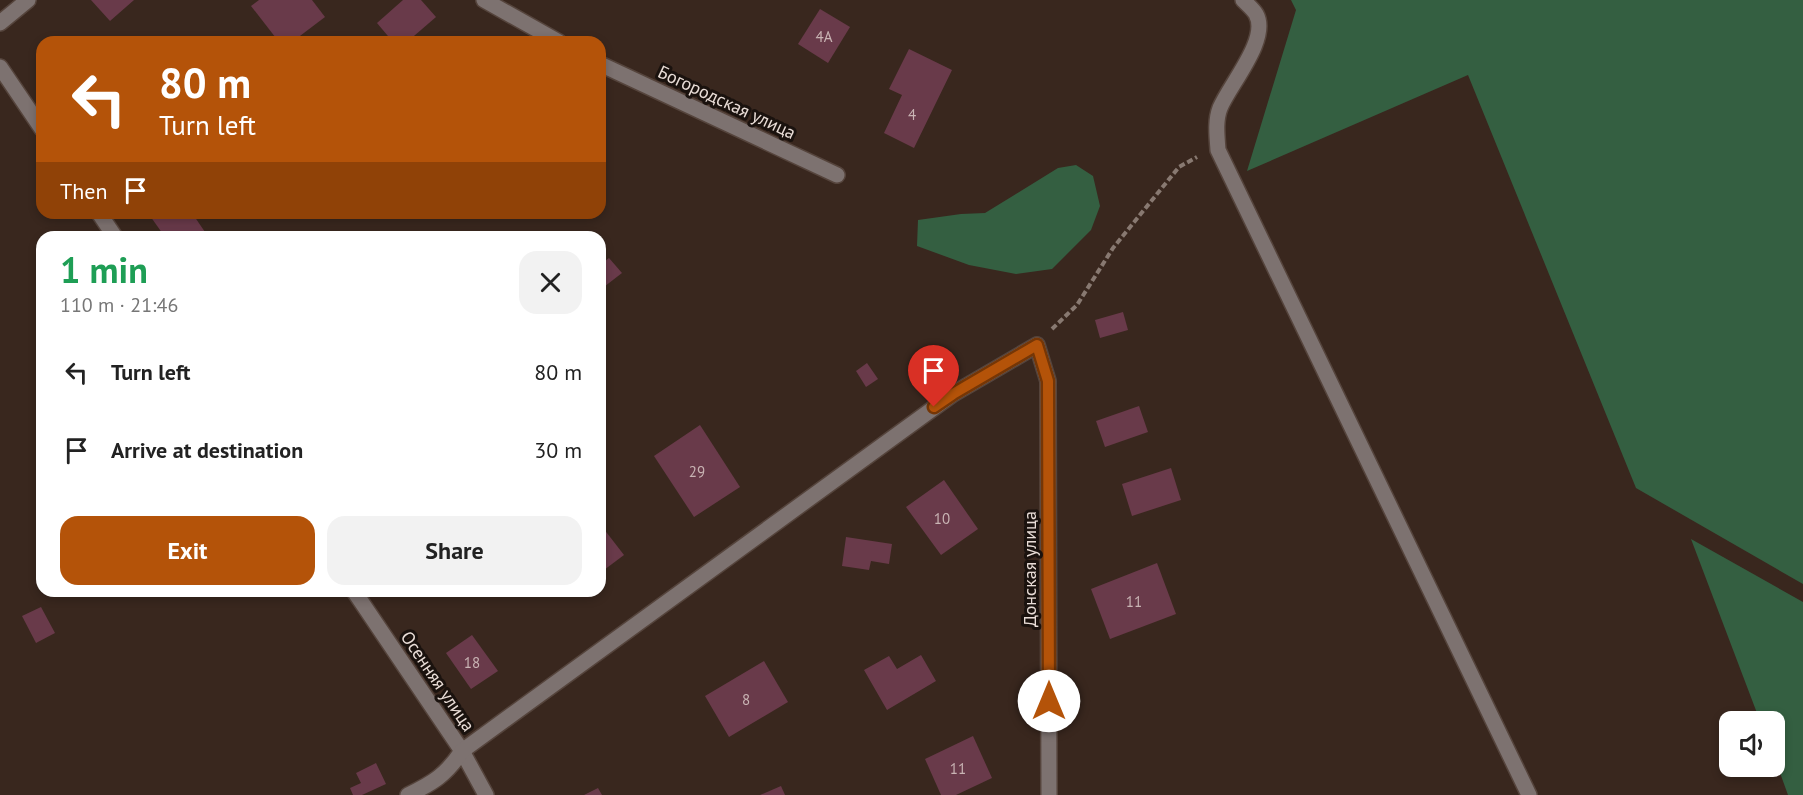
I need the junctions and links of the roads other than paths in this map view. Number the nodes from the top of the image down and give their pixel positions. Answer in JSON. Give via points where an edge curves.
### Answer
{"nodes":[{"id":1,"x":28,"y":0,"type":"edge"},
{"id":2,"x":484,"y":0,"type":"edge"},
{"id":3,"x":1243,"y":0,"type":"edge"},
{"id":4,"x":0,"y":23,"type":"edge"},
{"id":5,"x":548,"y":36,"type":"edge"},
{"id":6,"x":0,"y":67,"type":"edge"},
{"id":7,"x":606,"y":67,"type":"edge"},
{"id":8,"x":36,"y":120,"type":"edge"},
{"id":9,"x":837,"y":175,"type":"dead end"},
{"id":10,"x":358,"y":597,"type":"edge"},
{"id":11,"x":462,"y":751,"type":"junction"},
{"id":12,"x":408,"y":795,"type":"edge"},
{"id":13,"x":486,"y":795,"type":"edge"},
{"id":14,"x":1049,"y":795,"type":"edge"},
{"id":15,"x":1529,"y":795,"type":"edge"}],
"edges":[{"from":1,"to":4,"type":"street"},
{"from":2,"to":5,"type":"street"},
{"from":3,"to":15,"type":"street","via":[[1256,14],[1259,27],[1256,43],[1220,109],[1216,129],[1218,150]]},
{"from":6,"to":8,"type":"street"},
{"from":7,"to":9,"type":"street","name":"Богородская улица"},
{"from":10,"to":11,"type":"street","name":"Осенняя улица"},
{"from":11,"to":12,"type":"street","via":[[435,782]]},
{"from":11,"to":13,"type":"street","name":"Осенняя улица"},
{"from":11,"to":14,"type":"street","name":"Донская улица","via":[[953,394],[1037,345],[1048,381]]}]}
